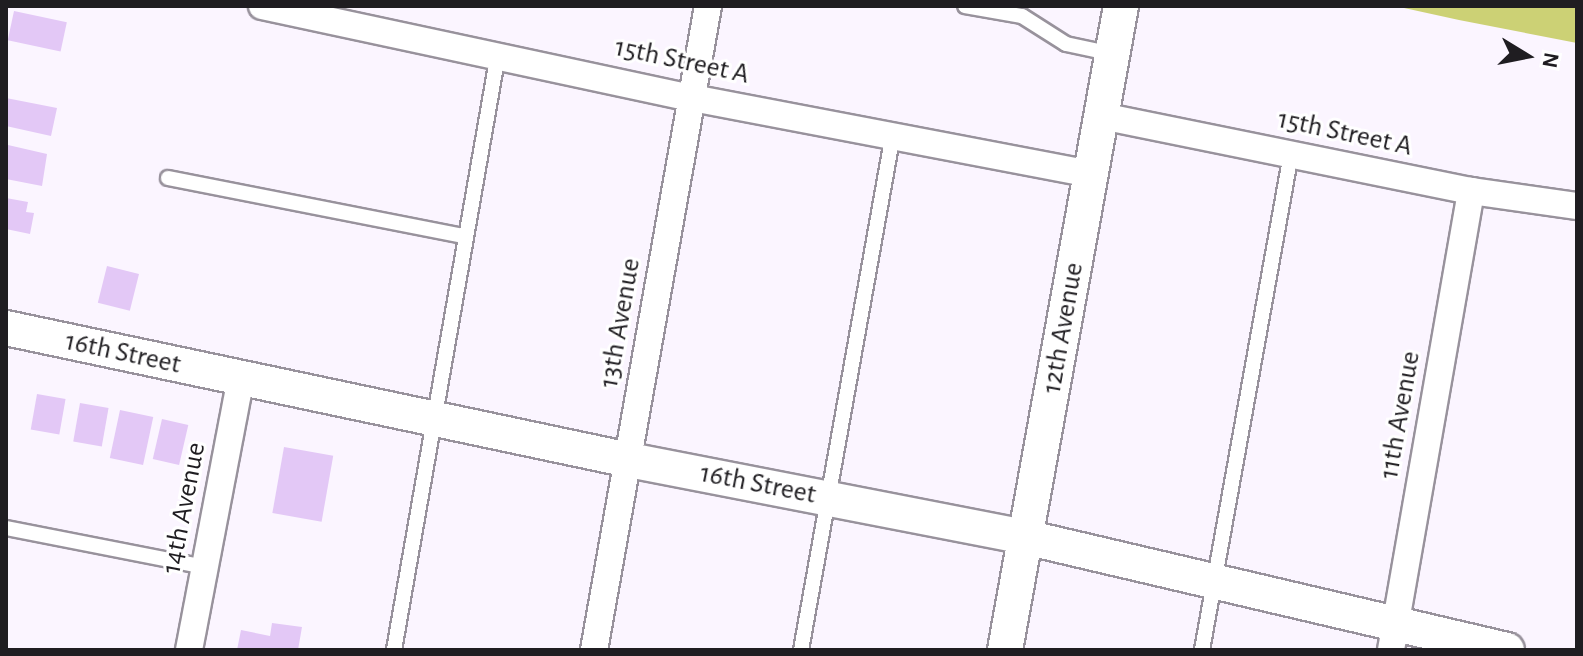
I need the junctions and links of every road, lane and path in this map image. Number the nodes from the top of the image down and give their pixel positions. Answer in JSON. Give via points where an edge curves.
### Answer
{"nodes":[{"id":1,"x":262,"y":6,"type":"edge"},
{"id":2,"x":708,"y":6,"type":"edge"},
{"id":3,"x":965,"y":6,"type":"edge"},
{"id":4,"x":1120,"y":12,"type":"edge"},
{"id":5,"x":498,"y":54,"type":"junction"},
{"id":6,"x":1113,"y":54,"type":"junction"},
{"id":7,"x":692,"y":98,"type":"junction"},
{"id":8,"x":1102,"y":116,"type":"junction"},
{"id":9,"x":893,"y":134,"type":"junction"},
{"id":10,"x":1291,"y":154,"type":"junction"},
{"id":11,"x":1090,"y":174,"type":"junction"},
{"id":12,"x":168,"y":178,"type":"dead end"},
{"id":13,"x":1471,"y":191,"type":"junction"},
{"id":14,"x":1577,"y":206,"type":"edge"},
{"id":15,"x":463,"y":236,"type":"junction"},
{"id":16,"x":6,"y":328,"type":"edge"},
{"id":17,"x":241,"y":378,"type":"junction"},
{"id":18,"x":435,"y":417,"type":"junction"},
{"id":19,"x":629,"y":460,"type":"junction"},
{"id":20,"x":827,"y":498,"type":"junction"},
{"id":21,"x":6,"y":528,"type":"edge"},
{"id":22,"x":1025,"y":537,"type":"junction"},
{"id":23,"x":205,"y":567,"type":"junction"},
{"id":24,"x":1213,"y":582,"type":"junction"},
{"id":25,"x":1393,"y":638,"type":"edge"},
{"id":26,"x":189,"y":650,"type":"edge"},
{"id":27,"x":394,"y":650,"type":"edge"},
{"id":28,"x":594,"y":650,"type":"edge"},
{"id":29,"x":801,"y":650,"type":"edge"},
{"id":30,"x":1005,"y":650,"type":"edge"},
{"id":31,"x":1202,"y":650,"type":"edge"},
{"id":32,"x":1507,"y":650,"type":"edge"}],
"edges":[{"from":1,"to":5,"type":"street","name":"15th Street A"},
{"from":2,"to":7,"type":"street","name":"13th Avenue"},
{"from":3,"to":6,"type":"lane","via":[[1022,16],[1066,44]]},
{"from":4,"to":6,"type":"street","name":"12th Avenue"},
{"from":5,"to":7,"type":"street","name":"15th Street A"},
{"from":5,"to":15,"type":"lane"},
{"from":6,"to":8,"type":"street","name":"12th Avenue"},
{"from":7,"to":9,"type":"street","name":"15th Street A"},
{"from":7,"to":19,"type":"street","name":"13th Avenue"},
{"from":8,"to":10,"type":"street","name":"15th Street A"},
{"from":8,"to":11,"type":"street","name":"12th Avenue"},
{"from":9,"to":11,"type":"street","name":"15th Street A"},
{"from":9,"to":20,"type":"lane"},
{"from":10,"to":13,"type":"street","name":"15th Street A"},
{"from":10,"to":24,"type":"lane"},
{"from":11,"to":22,"type":"street","name":"12th Avenue"},
{"from":12,"to":15,"type":"lane"},
{"from":13,"to":14,"type":"street","name":"15th Street A"},
{"from":13,"to":25,"type":"street","name":"11th Avenue"},
{"from":15,"to":18,"type":"lane"},
{"from":16,"to":17,"type":"street","name":"16th Street"},
{"from":17,"to":18,"type":"street","name":"16th Street"},
{"from":17,"to":23,"type":"street","name":"14th Avenue"},
{"from":18,"to":19,"type":"street","name":"16th Street"},
{"from":18,"to":27,"type":"lane"},
{"from":19,"to":20,"type":"street","name":"16th Street"},
{"from":19,"to":28,"type":"street","name":"13th Avenue"},
{"from":20,"to":22,"type":"street","name":"16th Street"},
{"from":20,"to":29,"type":"lane"},
{"from":21,"to":23,"type":"lane"},
{"from":22,"to":24,"type":"street","name":"16th Street"},
{"from":22,"to":30,"type":"street","name":"12th Avenue"},
{"from":23,"to":26,"type":"street","name":"14th Avenue"},
{"from":24,"to":25,"type":"street","name":"16th Street"},
{"from":24,"to":31,"type":"lane"},
{"from":25,"to":32,"type":"street","name":"16th Street"}]}
